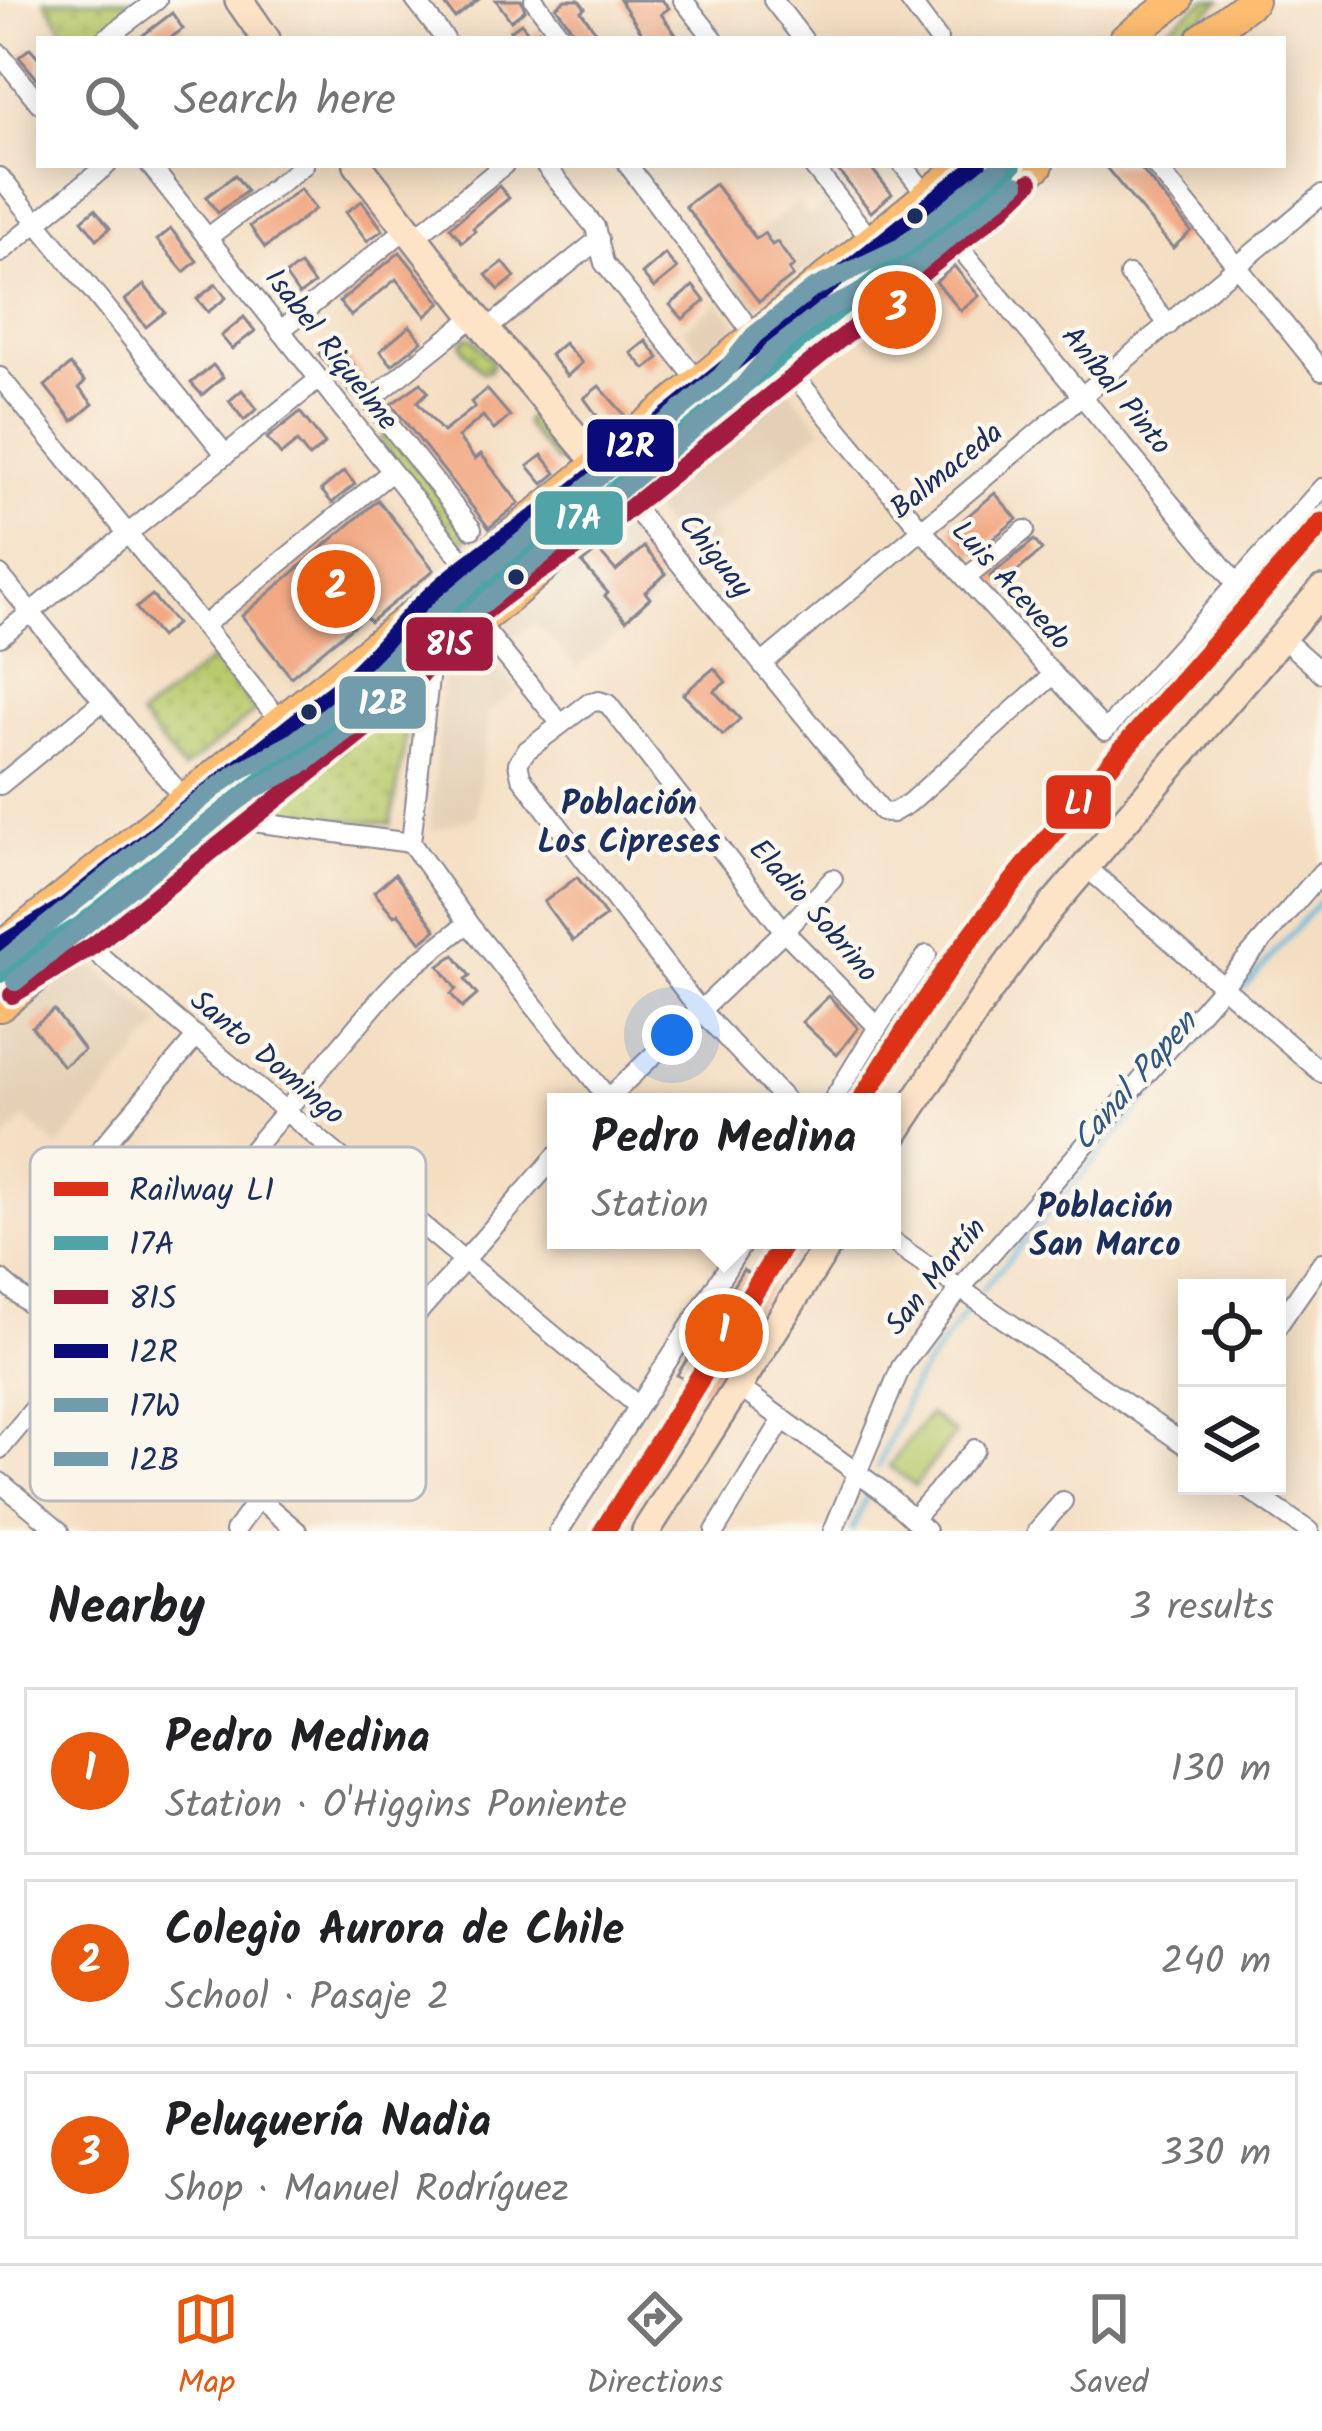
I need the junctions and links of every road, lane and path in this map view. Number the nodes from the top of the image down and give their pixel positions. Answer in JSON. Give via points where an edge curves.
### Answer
{"nodes":[{"id":1,"x":158,"y":0,"type":"edge"},
{"id":2,"x":239,"y":0,"type":"edge"},
{"id":3,"x":415,"y":0,"type":"edge"},
{"id":4,"x":534,"y":0,"type":"edge"},
{"id":5,"x":773,"y":0,"type":"edge"},
{"id":6,"x":909,"y":0,"type":"edge"},
{"id":7,"x":1177,"y":0,"type":"edge"},
{"id":8,"x":1253,"y":0,"type":"edge"},
{"id":9,"x":693,"y":4,"type":"edge"},
{"id":10,"x":109,"y":36,"type":"edge"},
{"id":11,"x":264,"y":36,"type":"edge"},
{"id":12,"x":443,"y":36,"type":"edge"},
{"id":13,"x":561,"y":36,"type":"edge"},
{"id":14,"x":712,"y":36,"type":"edge"},
{"id":15,"x":801,"y":36,"type":"edge"},
{"id":16,"x":936,"y":36,"type":"edge"},
{"id":17,"x":1129,"y":36,"type":"edge"},
{"id":18,"x":1206,"y":36,"type":"edge"},
{"id":19,"x":0,"y":54,"type":"edge"},
{"id":20,"x":16,"y":74,"type":"junction"},
{"id":21,"x":0,"y":87,"type":"edge"},
{"id":22,"x":36,"y":99,"type":"edge"},
{"id":23,"x":96,"y":168,"type":"edge"},
{"id":24,"x":152,"y":168,"type":"edge"},
{"id":25,"x":300,"y":168,"type":"edge"},
{"id":26,"x":360,"y":168,"type":"edge"},
{"id":27,"x":500,"y":168,"type":"edge"},
{"id":28,"x":547,"y":168,"type":"edge"},
{"id":29,"x":630,"y":168,"type":"edge"},
{"id":30,"x":814,"y":168,"type":"edge"},
{"id":31,"x":905,"y":168,"type":"edge"},
{"id":32,"x":960,"y":168,"type":"edge"},
{"id":33,"x":1034,"y":168,"type":"edge"},
{"id":34,"x":1157,"y":168,"type":"edge"},
{"id":35,"x":0,"y":177,"type":"edge"},
{"id":36,"x":927,"y":195,"type":"junction"},
{"id":37,"x":1322,"y":196,"type":"edge"},
{"id":38,"x":37,"y":223,"type":"junction"},
{"id":39,"x":410,"y":233,"type":"junction"},
{"id":40,"x":950,"y":236,"type":"junction"},
{"id":41,"x":207,"y":238,"type":"junction"},
{"id":42,"x":599,"y":239,"type":"junction"},
{"id":43,"x":871,"y":240,"type":"junction"},
{"id":44,"x":0,"y":253,"type":"edge"},
{"id":45,"x":1236,"y":268,"type":"junction"},
{"id":46,"x":1129,"y":275,"type":"dead end"},
{"id":47,"x":480,"y":323,"type":"junction"},
{"id":48,"x":1169,"y":325,"type":"junction"},
{"id":49,"x":280,"y":331,"type":"junction"},
{"id":50,"x":754,"y":335,"type":"junction"},
{"id":51,"x":785,"y":365,"type":"junction"},
{"id":52,"x":1322,"y":371,"type":"edge"},
{"id":53,"x":0,"y":377,"type":"edge"},
{"id":54,"x":318,"y":380,"type":"junction"},
{"id":55,"x":698,"y":381,"type":"junction"},
{"id":56,"x":1084,"y":397,"type":"junction"},
{"id":57,"x":226,"y":455,"type":"junction"},
{"id":58,"x":596,"y":463,"type":"junction"},
{"id":59,"x":392,"y":472,"type":"junction"},
{"id":60,"x":1322,"y":488,"type":"edge"},
{"id":61,"x":624,"y":495,"type":"junction"},
{"id":62,"x":921,"y":529,"type":"junction"},
{"id":63,"x":472,"y":530,"type":"dead end"},
{"id":64,"x":1025,"y":530,"type":"dead end"},
{"id":65,"x":128,"y":534,"type":"junction"},
{"id":66,"x":469,"y":569,"type":"junction"},
{"id":67,"x":0,"y":574,"type":"edge"},
{"id":68,"x":966,"y":578,"type":"junction"},
{"id":69,"x":1236,"y":583,"type":"junction"},
{"id":70,"x":1322,"y":590,"type":"edge"},
{"id":71,"x":31,"y":613,"type":"junction"},
{"id":72,"x":478,"y":622,"type":"junction"},
{"id":73,"x":203,"y":626,"type":"junction"},
{"id":74,"x":0,"y":637,"type":"edge"},
{"id":75,"x":1282,"y":637,"type":"junction"},
{"id":76,"x":431,"y":659,"type":"junction"},
{"id":77,"x":763,"y":663,"type":"junction"},
{"id":78,"x":1322,"y":673,"type":"edge"},
{"id":79,"x":1052,"y":676,"type":"junction"},
{"id":80,"x":103,"y":701,"type":"junction"},
{"id":81,"x":280,"y":722,"type":"junction"},
{"id":82,"x":561,"y":724,"type":"junction"},
{"id":83,"x":0,"y":785,"type":"edge"},
{"id":84,"x":184,"y":800,"type":"junction"},
{"id":85,"x":231,"y":819,"type":"junction"},
{"id":86,"x":411,"y":842,"type":"junction"},
{"id":87,"x":1085,"y":866,"type":"junction"},
{"id":88,"x":1322,"y":872,"type":"edge"},
{"id":89,"x":833,"y":879,"type":"dead end"},
{"id":90,"x":468,"y":923,"type":"junction"},
{"id":91,"x":784,"y":931,"type":"junction"},
{"id":92,"x":81,"y":940,"type":"junction"},
{"id":93,"x":1,"y":946,"type":"edge"},
{"id":94,"x":927,"y":956,"type":"dead end"},
{"id":95,"x":1222,"y":986,"type":"junction"},
{"id":96,"x":0,"y":1006,"type":"edge"},
{"id":97,"x":699,"y":1009,"type":"junction"},
{"id":98,"x":878,"y":1027,"type":"junction"},
{"id":99,"x":197,"y":1036,"type":"junction"},
{"id":100,"x":1322,"y":1073,"type":"edge"},
{"id":101,"x":601,"y":1093,"type":"edge"},
{"id":102,"x":615,"y":1093,"type":"edge"},
{"id":103,"x":778,"y":1093,"type":"edge"},
{"id":104,"x":838,"y":1093,"type":"edge"},
{"id":105,"x":286,"y":1110,"type":"junction"},
{"id":106,"x":901,"y":1123,"type":"edge"},
{"id":107,"x":102,"y":1147,"type":"edge"},
{"id":108,"x":255,"y":1147,"type":"edge"},
{"id":109,"x":330,"y":1147,"type":"edge"},
{"id":110,"x":547,"y":1166,"type":"edge"},
{"id":111,"x":426,"y":1227,"type":"edge"},
{"id":112,"x":901,"y":1248,"type":"edge"},
{"id":113,"x":738,"y":1249,"type":"edge"},
{"id":114,"x":825,"y":1249,"type":"edge"},
{"id":115,"x":464,"y":1259,"type":"junction"},
{"id":116,"x":1322,"y":1262,"type":"edge"},
{"id":117,"x":0,"y":1280,"type":"edge"},
{"id":118,"x":960,"y":1289,"type":"junction"},
{"id":119,"x":426,"y":1302,"type":"edge"},
{"id":120,"x":30,"y":1305,"type":"edge"},
{"id":121,"x":1286,"y":1314,"type":"edge"},
{"id":122,"x":737,"y":1386,"type":"junction"},
{"id":123,"x":637,"y":1405,"type":"junction"},
{"id":124,"x":30,"y":1414,"type":"edge"},
{"id":125,"x":783,"y":1419,"type":"junction"},
{"id":126,"x":1178,"y":1440,"type":"edge"},
{"id":127,"x":0,"y":1449,"type":"edge"},
{"id":128,"x":975,"y":1449,"type":"dead end"},
{"id":129,"x":856,"y":1472,"type":"junction"},
{"id":130,"x":0,"y":1482,"type":"edge"},
{"id":131,"x":1257,"y":1495,"type":"edge"},
{"id":132,"x":257,"y":1501,"type":"edge"},
{"id":133,"x":262,"y":1501,"type":"edge"},
{"id":134,"x":1063,"y":1501,"type":"dead end"},
{"id":135,"x":919,"y":1525,"type":"edge"},
{"id":136,"x":59,"y":1531,"type":"edge"},
{"id":137,"x":235,"y":1531,"type":"edge"},
{"id":138,"x":297,"y":1531,"type":"edge"},
{"id":139,"x":559,"y":1531,"type":"edge"},
{"id":140,"x":646,"y":1531,"type":"edge"},
{"id":141,"x":715,"y":1531,"type":"edge"},
{"id":142,"x":833,"y":1531,"type":"edge"},
{"id":143,"x":1037,"y":1531,"type":"edge"},
{"id":144,"x":1309,"y":1531,"type":"edge"}],
"edges":[{"from":1,"to":10,"type":"street"},
{"from":2,"to":11,"type":"street"},
{"from":3,"to":12,"type":"street"},
{"from":4,"to":13,"type":"street"},
{"from":5,"to":15,"type":"street"},
{"from":6,"to":16,"type":"street"},
{"from":7,"to":17,"type":"main road"},
{"from":8,"to":18,"type":"main road"},
{"from":9,"to":14,"type":"street"},
{"from":19,"to":20,"type":"street"},
{"from":20,"to":21,"type":"street"},
{"from":20,"to":22,"type":"street"},
{"from":23,"to":38,"type":"street"},
{"from":24,"to":41,"type":"street","name":"Isabel Riquelme"},
{"from":25,"to":41,"type":"street"},
{"from":26,"to":39,"type":"street","name":"Chiguay"},
{"from":27,"to":39,"type":"street"},
{"from":28,"to":42,"type":"street"},
{"from":29,"to":50,"type":"street"},
{"from":30,"to":43,"type":"street"},
{"from":31,"to":36,"type":"street"},
{"from":32,"to":36,"type":"main road"},
{"from":33,"to":40,"type":"main road"},
{"from":34,"to":45,"type":"street"},
{"from":35,"to":38,"type":"street"},
{"from":36,"to":43,"type":"main road"},
{"from":37,"to":45,"type":"street","name":"Balmaceda"},
{"from":38,"to":44,"type":"street"},
{"from":38,"to":57,"type":"street"},
{"from":39,"to":47,"type":"street","name":"Chiguay"},
{"from":39,"to":49,"type":"street"},
{"from":40,"to":51,"type":"main road"},
{"from":40,"to":56,"type":"street","name":"Aníbal Pinto"},
{"from":41,"to":49,"type":"street","name":"Isabel Riquelme"},
{"from":42,"to":47,"type":"street"},
{"from":42,"to":55,"type":"street","via":[[604,262]]},
{"from":43,"to":50,"type":"main road"},
{"from":45,"to":48,"type":"street","name":"Balmaceda"},
{"from":45,"to":52,"type":"street"},
{"from":46,"to":48,"type":"street"},
{"from":47,"to":58,"type":"street","name":"Chiguay"},
{"from":47,"to":63,"type":"street","via":[[370,400]]},
{"from":48,"to":56,"type":"street","name":"Balmaceda"},
{"from":49,"to":54,"type":"street","name":"Isabel Riquelme"},
{"from":50,"to":55,"type":"main road"},
{"from":51,"to":61,"type":"main road"},
{"from":51,"to":62,"type":"street","name":"Luis Acevedo"},
{"from":53,"to":65,"type":"street"},
{"from":54,"to":57,"type":"street"},
{"from":54,"to":59,"type":"street","name":"Isabel Riquelme"},
{"from":55,"to":58,"type":"main road"},
{"from":56,"to":62,"type":"street","name":"Balmaceda"},
{"from":56,"to":69,"type":"street","name":"Aníbal Pinto"},
{"from":57,"to":65,"type":"street"},
{"from":58,"to":61,"type":"street","name":"Chiguay"},
{"from":58,"to":66,"type":"main road"},
{"from":59,"to":66,"type":"street","name":"Isabel Riquelme"},
{"from":59,"to":73,"type":"street"},
{"from":60,"to":69,"type":"street"},
{"from":61,"to":72,"type":"main road"},
{"from":61,"to":77,"type":"street","name":"Chiguay"},
{"from":62,"to":68,"type":"street","name":"Luis Acevedo"},
{"from":62,"to":77,"type":"street","name":"Balmaceda"},
{"from":64,"to":68,"type":"street"},
{"from":65,"to":71,"type":"street"},
{"from":65,"to":73,"type":"street"},
{"from":66,"to":81,"type":"main road"},
{"from":67,"to":71,"type":"street"},
{"from":68,"to":79,"type":"street","name":"Luis Acevedo"},
{"from":69,"to":79,"type":"street","name":"Luis Acevedo","via":[[1105,731]]},
{"from":70,"to":75,"type":"street"},
{"from":71,"to":74,"type":"street"},
{"from":71,"to":80,"type":"street"},
{"from":72,"to":76,"type":"main road"},
{"from":72,"to":82,"type":"street"},
{"from":73,"to":81,"type":"street"},
{"from":75,"to":78,"type":"street"},
{"from":75,"to":87,"type":"street"},
{"from":76,"to":85,"type":"main road"},
{"from":76,"to":86,"type":"street"},
{"from":77,"to":79,"type":"street","name":"Chiguay","via":[[878,808],[892,813]]},
{"from":80,"to":83,"type":"street"},
{"from":80,"to":84,"type":"street"},
{"from":81,"to":84,"type":"main road"},
{"from":82,"to":91,"type":"street","name":"Eladio Sobrino","via":[[594,701],[612,707]]},
{"from":82,"to":97,"type":"street","via":[[521,756],[521,777]]},
{"from":84,"to":93,"type":"main road"},
{"from":85,"to":86,"type":"street"},
{"from":85,"to":92,"type":"main road"},
{"from":86,"to":90,"type":"street"},
{"from":87,"to":95,"type":"street"},
{"from":87,"to":106,"type":"street","via":[[987,992]]},
{"from":88,"to":95,"type":"street","name":"San Martín"},
{"from":89,"to":91,"type":"street"},
{"from":90,"to":101,"type":"street"},
{"from":90,"to":105,"type":"street","via":[[404,974]]},
{"from":91,"to":97,"type":"street"},
{"from":91,"to":98,"type":"street","name":"Eladio Sobrino"},
{"from":92,"to":96,"type":"main road"},
{"from":92,"to":99,"type":"street","name":"Santo Domingo"},
{"from":94,"to":98,"type":"street"},
{"from":95,"to":100,"type":"street"},
{"from":95,"to":118,"type":"street","name":"San Martín"},
{"from":97,"to":102,"type":"street"},
{"from":97,"to":103,"type":"street"},
{"from":98,"to":104,"type":"street"},
{"from":99,"to":105,"type":"street","name":"Santo Domingo"},
{"from":99,"to":107,"type":"street"},
{"from":105,"to":108,"type":"street"},
{"from":105,"to":109,"type":"street","name":"Santo Domingo"},
{"from":110,"to":115,"type":"street"},
{"from":111,"to":115,"type":"street","name":"Santo Domingo"},
{"from":112,"to":118,"type":"street"},
{"from":113,"to":123,"type":"street"},
{"from":114,"to":122,"type":"street"},
{"from":115,"to":119,"type":"street"},
{"from":115,"to":123,"type":"street","name":"Santo Domingo"},
{"from":116,"to":121,"type":"street"},
{"from":117,"to":120,"type":"street"},
{"from":118,"to":126,"type":"street"},
{"from":118,"to":129,"type":"street","name":"San Martín","via":[[901,1367]]},
{"from":122,"to":125,"type":"street"},
{"from":122,"to":140,"type":"street"},
{"from":123,"to":139,"type":"street"},
{"from":124,"to":127,"type":"street"},
{"from":125,"to":129,"type":"street"},
{"from":125,"to":141,"type":"street"},
{"from":128,"to":135,"type":"street"},
{"from":129,"to":135,"type":"street"},
{"from":129,"to":142,"type":"street","name":"San Martín"},
{"from":130,"to":136,"type":"street"},
{"from":131,"to":144,"type":"street"},
{"from":132,"to":137,"type":"street"},
{"from":133,"to":138,"type":"street"},
{"from":134,"to":143,"type":"street"}]}
